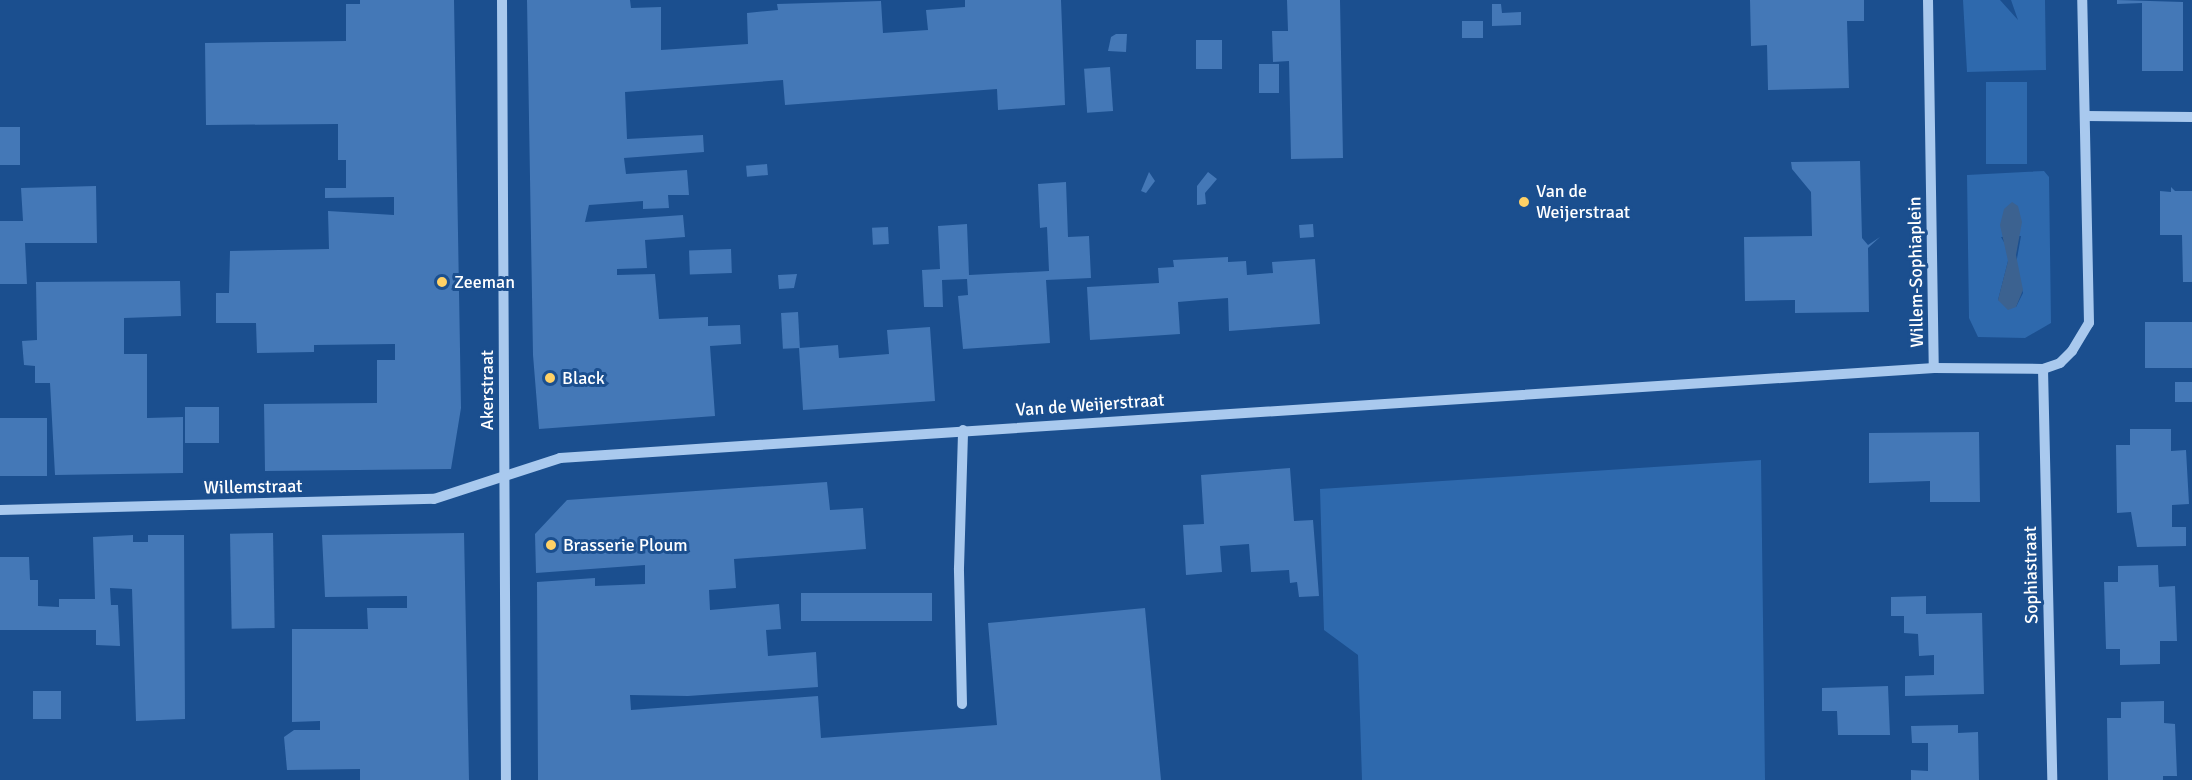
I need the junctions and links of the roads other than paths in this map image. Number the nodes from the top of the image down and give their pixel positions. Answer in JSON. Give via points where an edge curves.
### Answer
{"nodes":[{"id":1,"x":502,"y":0,"type":"edge"},
{"id":2,"x":1928,"y":0,"type":"edge"},
{"id":3,"x":2082,"y":0,"type":"edge"},
{"id":4,"x":2085,"y":116,"type":"junction"},
{"id":5,"x":2192,"y":117,"type":"edge"},
{"id":6,"x":1934,"y":368,"type":"junction"},
{"id":7,"x":2043,"y":369,"type":"junction"},
{"id":8,"x":963,"y":430,"type":"junction"},
{"id":9,"x":504,"y":478,"type":"junction"},
{"id":10,"x":0,"y":510,"type":"edge"},
{"id":11,"x":962,"y":704,"type":"dead end"},
{"id":12,"x":506,"y":780,"type":"edge"},
{"id":13,"x":2052,"y":780,"type":"edge"}],
"edges":[{"from":1,"to":9,"type":"street","name":"Akerstraat"},
{"from":2,"to":6,"type":"street","name":"Willem-Sophiaplein"},
{"from":3,"to":4,"type":"street"},
{"from":4,"to":5,"type":"street"},
{"from":4,"to":7,"type":"street","via":[[2089,323],[2060,363]]},
{"from":6,"to":7,"type":"street","name":"Willem-Sophiaplein"},
{"from":6,"to":8,"type":"street","name":"Van de Weijerstraat"},
{"from":7,"to":13,"type":"street","name":"Sophiastraat"},
{"from":8,"to":9,"type":"street","name":"Van de Weijerstraat","via":[[560,458]]},
{"from":8,"to":11,"type":"street","via":[[959,568]]},
{"from":9,"to":10,"type":"street","name":"Willemstraat","via":[[434,499]]},
{"from":9,"to":12,"type":"street","name":"Akerstraat"}]}
